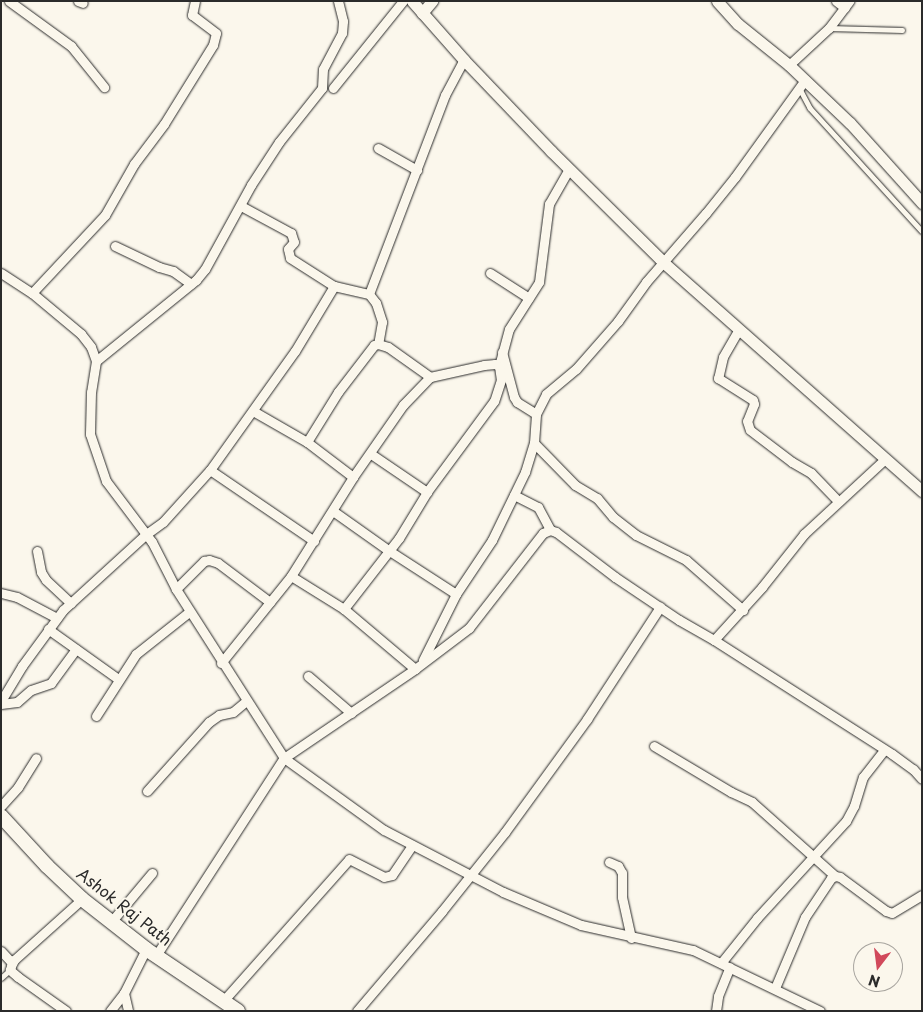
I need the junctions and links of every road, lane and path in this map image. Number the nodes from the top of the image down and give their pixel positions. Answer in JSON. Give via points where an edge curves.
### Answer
{"nodes":[{"id":1,"x":195,"y":1,"type":"edge"},
{"id":2,"x":338,"y":1,"type":"edge"},
{"id":3,"x":403,"y":1,"type":"edge"},
{"id":4,"x":412,"y":1,"type":"edge"},
{"id":5,"x":432,"y":1,"type":"edge"},
{"id":6,"x":717,"y":1,"type":"edge"},
{"id":7,"x":836,"y":1,"type":"edge"},
{"id":8,"x":14,"y":3,"type":"edge"},
{"id":9,"x":847,"y":5,"type":"edge"},
{"id":10,"x":422,"y":13,"type":"junction"},
{"id":11,"x":829,"y":28,"type":"junction"},
{"id":12,"x":902,"y":30,"type":"dead end"},
{"id":13,"x":464,"y":60,"type":"junction"},
{"id":14,"x":789,"y":65,"type":"junction"},
{"id":15,"x":802,"y":84,"type":"junction"},
{"id":16,"x":104,"y":87,"type":"dead end"},
{"id":17,"x":333,"y":88,"type":"dead end"},
{"id":18,"x":378,"y":148,"type":"dead end"},
{"id":19,"x":569,"y":169,"type":"junction"},
{"id":20,"x":417,"y":170,"type":"junction"},
{"id":21,"x":922,"y":202,"type":"edge"},
{"id":22,"x":241,"y":206,"type":"junction"},
{"id":23,"x":922,"y":232,"type":"edge"},
{"id":24,"x":115,"y":246,"type":"dead end"},
{"id":25,"x":663,"y":262,"type":"junction"},
{"id":26,"x":490,"y":272,"type":"dead end"},
{"id":27,"x":1,"y":273,"type":"edge"},
{"id":28,"x":191,"y":284,"type":"junction"},
{"id":29,"x":334,"y":286,"type":"junction"},
{"id":30,"x":32,"y":293,"type":"junction"},
{"id":31,"x":369,"y":294,"type":"junction"},
{"id":32,"x":529,"y":298,"type":"junction"},
{"id":33,"x":739,"y":329,"type":"junction"},
{"id":34,"x":378,"y":344,"type":"junction"},
{"id":35,"x":502,"y":352,"type":"junction"},
{"id":36,"x":96,"y":361,"type":"junction"},
{"id":37,"x":499,"y":366,"type":"junction"},
{"id":38,"x":430,"y":377,"type":"junction"},
{"id":39,"x":254,"y":411,"type":"junction"},
{"id":40,"x":536,"y":414,"type":"junction"},
{"id":41,"x":307,"y":442,"type":"junction"},
{"id":42,"x":534,"y":443,"type":"junction"},
{"id":43,"x":371,"y":454,"type":"junction"},
{"id":44,"x":886,"y":459,"type":"junction"},
{"id":45,"x":210,"y":470,"type":"junction"},
{"id":46,"x":353,"y":478,"type":"junction"},
{"id":47,"x":922,"y":491,"type":"edge"},
{"id":48,"x":427,"y":492,"type":"junction"},
{"id":49,"x":514,"y":495,"type":"junction"},
{"id":50,"x":838,"y":501,"type":"junction"},
{"id":51,"x":333,"y":511,"type":"junction"},
{"id":52,"x":550,"y":530,"type":"junction"},
{"id":53,"x":145,"y":534,"type":"junction"},
{"id":54,"x":314,"y":541,"type":"junction"},
{"id":55,"x":388,"y":550,"type":"junction"},
{"id":56,"x":37,"y":552,"type":"dead end"},
{"id":57,"x":291,"y":576,"type":"junction"},
{"id":58,"x":176,"y":589,"type":"junction"},
{"id":59,"x":1,"y":592,"type":"edge"},
{"id":60,"x":456,"y":594,"type":"junction"},
{"id":61,"x":270,"y":602,"type":"junction"},
{"id":62,"x":71,"y":603,"type":"junction"},
{"id":63,"x":660,"y":607,"type":"junction"},
{"id":64,"x":344,"y":609,"type":"junction"},
{"id":65,"x":743,"y":610,"type":"junction"},
{"id":66,"x":189,"y":612,"type":"junction"},
{"id":67,"x":57,"y":618,"type":"junction"},
{"id":68,"x":48,"y":629,"type":"junction"},
{"id":69,"x":714,"y":640,"type":"junction"},
{"id":70,"x":76,"y":649,"type":"junction"},
{"id":71,"x":423,"y":661,"type":"junction"},
{"id":72,"x":221,"y":663,"type":"junction"},
{"id":73,"x":415,"y":668,"type":"junction"},
{"id":74,"x":308,"y":676,"type":"dead end"},
{"id":75,"x":118,"y":679,"type":"junction"},
{"id":76,"x":246,"y":701,"type":"junction"},
{"id":77,"x":1,"y":703,"type":"edge"},
{"id":78,"x":351,"y":713,"type":"junction"},
{"id":79,"x":96,"y":716,"type":"dead end"},
{"id":80,"x":654,"y":746,"type":"dead end"},
{"id":81,"x":884,"y":750,"type":"junction"},
{"id":82,"x":36,"y":758,"type":"dead end"},
{"id":83,"x":284,"y":758,"type":"junction"},
{"id":84,"x":922,"y":778,"type":"edge"},
{"id":85,"x":147,"y":790,"type":"dead end"},
{"id":86,"x":1,"y":806,"type":"edge"},
{"id":87,"x":1,"y":816,"type":"edge"},
{"id":88,"x":412,"y":845,"type":"junction"},
{"id":89,"x":813,"y":856,"type":"junction"},
{"id":90,"x":609,"y":862,"type":"dead end"},
{"id":91,"x":152,"y":873,"type":"dead end"},
{"id":92,"x":471,"y":875,"type":"junction"},
{"id":93,"x":835,"y":876,"type":"junction"},
{"id":94,"x":922,"y":895,"type":"edge"},
{"id":95,"x":82,"y":899,"type":"junction"},
{"id":96,"x":111,"y":922,"type":"junction"},
{"id":97,"x":631,"y":938,"type":"junction"},
{"id":98,"x":1,"y":951,"type":"edge"},
{"id":99,"x":152,"y":951,"type":"junction"},
{"id":100,"x":721,"y":963,"type":"junction"},
{"id":101,"x":12,"y":966,"type":"junction"},
{"id":102,"x":730,"y":967,"type":"junction"},
{"id":103,"x":1,"y":978,"type":"edge"},
{"id":104,"x":775,"y":988,"type":"junction"},
{"id":105,"x":124,"y":993,"type":"junction"},
{"id":106,"x":224,"y":1000,"type":"junction"},
{"id":107,"x":66,"y":1011,"type":"edge"},
{"id":108,"x":110,"y":1011,"type":"edge"},
{"id":109,"x":128,"y":1011,"type":"edge"},
{"id":110,"x":238,"y":1011,"type":"edge"},
{"id":111,"x":357,"y":1011,"type":"edge"},
{"id":112,"x":716,"y":1011,"type":"edge"},
{"id":113,"x":820,"y":1011,"type":"edge"}],
"edges":[{"from":1,"to":30,"type":"street","via":[[192,15],[217,37],[164,124],[134,164],[105,215]]},
{"from":2,"to":22,"type":"street","via":[[342,33],[323,69],[322,88],[278,142]]},
{"from":3,"to":17,"type":"street"},
{"from":4,"to":10,"type":"street"},
{"from":5,"to":10,"type":"street"},
{"from":6,"to":14,"type":"street","via":[[738,24]]},
{"from":7,"to":9,"type":"street"},
{"from":8,"to":16,"type":"street","via":[[70,46]]},
{"from":9,"to":11,"type":"street"},
{"from":10,"to":13,"type":"street"},
{"from":11,"to":12,"type":"lane"},
{"from":11,"to":14,"type":"street"},
{"from":13,"to":19,"type":"street"},
{"from":13,"to":20,"type":"street","via":[[445,95]]},
{"from":14,"to":15,"type":"street"},
{"from":15,"to":21,"type":"street","via":[[850,123]]},
{"from":15,"to":23,"type":"lane","via":[[810,108]]},
{"from":15,"to":25,"type":"street","via":[[730,183]]},
{"from":18,"to":20,"type":"street"},
{"from":19,"to":25,"type":"street"},
{"from":19,"to":32,"type":"street","via":[[549,204],[540,273]]},
{"from":20,"to":31,"type":"street"},
{"from":22,"to":28,"type":"street","via":[[205,269]]},
{"from":22,"to":29,"type":"street","via":[[291,233],[294,242],[288,250],[290,258]]},
{"from":24,"to":28,"type":"street","via":[[173,271]]},
{"from":25,"to":33,"type":"street"},
{"from":25,"to":40,"type":"street","via":[[576,369],[546,394]]},
{"from":26,"to":32,"type":"street"},
{"from":27,"to":30,"type":"street"},
{"from":28,"to":36,"type":"street"},
{"from":29,"to":31,"type":"street"},
{"from":29,"to":39,"type":"street"},
{"from":30,"to":36,"type":"street","via":[[81,334]]},
{"from":31,"to":34,"type":"street","via":[[376,303],[382,322]]},
{"from":32,"to":35,"type":"street","via":[[509,330]]},
{"from":33,"to":44,"type":"street"},
{"from":33,"to":50,"type":"street","via":[[723,357],[718,378],[753,400],[747,421],[750,430],[811,473]]},
{"from":34,"to":38,"type":"street","via":[[388,347]]},
{"from":34,"to":41,"type":"street","via":[[370,348],[338,392]]},
{"from":35,"to":37,"type":"street"},
{"from":35,"to":40,"type":"street","via":[[514,397]]},
{"from":36,"to":53,"type":"street","via":[[89,415],[94,449],[106,481]]},
{"from":37,"to":38,"type":"street","via":[[484,365]]},
{"from":37,"to":48,"type":"street","via":[[501,380],[494,401]]},
{"from":38,"to":43,"type":"street","via":[[403,405]]},
{"from":39,"to":41,"type":"street"},
{"from":39,"to":45,"type":"street"},
{"from":40,"to":42,"type":"street"},
{"from":41,"to":46,"type":"street"},
{"from":42,"to":49,"type":"street"},
{"from":42,"to":65,"type":"street","via":[[575,485],[597,498],[613,517],[636,534],[686,560]]},
{"from":43,"to":46,"type":"street"},
{"from":43,"to":48,"type":"street"},
{"from":44,"to":47,"type":"street"},
{"from":44,"to":50,"type":"street"},
{"from":45,"to":53,"type":"street","via":[[163,522]]},
{"from":45,"to":54,"type":"street"},
{"from":46,"to":51,"type":"street"},
{"from":48,"to":55,"type":"street"},
{"from":49,"to":52,"type":"street","via":[[538,507]]},
{"from":49,"to":60,"type":"street","via":[[492,540]]},
{"from":50,"to":65,"type":"street","via":[[804,534]]},
{"from":51,"to":54,"type":"street"},
{"from":51,"to":55,"type":"street"},
{"from":52,"to":63,"type":"street"},
{"from":52,"to":71,"type":"street","via":[[538,539],[469,628]]},
{"from":53,"to":58,"type":"street"},
{"from":53,"to":62,"type":"street"},
{"from":54,"to":57,"type":"street"},
{"from":55,"to":60,"type":"street"},
{"from":55,"to":64,"type":"street"},
{"from":56,"to":62,"type":"street","via":[[46,580]]},
{"from":57,"to":61,"type":"street"},
{"from":57,"to":64,"type":"street"},
{"from":58,"to":61,"type":"street","via":[[204,561],[209,560],[218,563]]},
{"from":58,"to":66,"type":"street"},
{"from":59,"to":67,"type":"street"},
{"from":60,"to":71,"type":"street"},
{"from":61,"to":72,"type":"street"},
{"from":62,"to":67,"type":"street"},
{"from":63,"to":69,"type":"street"},
{"from":63,"to":92,"type":"street","via":[[587,719]]},
{"from":64,"to":73,"type":"street"},
{"from":65,"to":69,"type":"street"},
{"from":66,"to":72,"type":"street"},
{"from":66,"to":75,"type":"street","via":[[136,654]]},
{"from":67,"to":68,"type":"street"},
{"from":68,"to":70,"type":"street"},
{"from":68,"to":77,"type":"street"},
{"from":69,"to":81,"type":"street"},
{"from":70,"to":75,"type":"street"},
{"from":70,"to":77,"type":"street","via":[[51,683],[31,690],[17,702]]},
{"from":71,"to":73,"type":"street"},
{"from":72,"to":76,"type":"street"},
{"from":73,"to":78,"type":"street"},
{"from":74,"to":78,"type":"street"},
{"from":75,"to":79,"type":"street"},
{"from":76,"to":83,"type":"street"},
{"from":76,"to":85,"type":"street","via":[[233,712],[219,715],[209,722]]},
{"from":78,"to":83,"type":"street"},
{"from":80,"to":89,"type":"street","via":[[752,802]]},
{"from":81,"to":84,"type":"street"},
{"from":81,"to":89,"type":"street","via":[[863,777],[846,820]]},
{"from":82,"to":86,"type":"street"},
{"from":83,"to":88,"type":"street","via":[[370,820]]},
{"from":83,"to":99,"type":"street"},
{"from":87,"to":95,"type":"main road","name":"Ashok Raj Path"},
{"from":88,"to":92,"type":"street"},
{"from":88,"to":106,"type":"street","via":[[392,875],[384,877],[349,859]]},
{"from":89,"to":93,"type":"street"},
{"from":89,"to":100,"type":"street"},
{"from":90,"to":97,"type":"street","via":[[618,866],[622,873],[622,897]]},
{"from":91,"to":96,"type":"street"},
{"from":92,"to":97,"type":"street","via":[[568,921]]},
{"from":92,"to":111,"type":"street"},
{"from":93,"to":94,"type":"street","via":[[892,913]]},
{"from":93,"to":104,"type":"street","via":[[805,917]]},
{"from":95,"to":96,"type":"main road","name":"Ashok Raj Path"},
{"from":95,"to":101,"type":"street"},
{"from":96,"to":99,"type":"main road","name":"Ashok Raj Path"},
{"from":97,"to":100,"type":"street","via":[[683,947]]},
{"from":98,"to":101,"type":"street"},
{"from":99,"to":105,"type":"street"},
{"from":99,"to":106,"type":"main road","name":"Ashok Raj Path"},
{"from":100,"to":102,"type":"street"},
{"from":101,"to":103,"type":"lane"},
{"from":101,"to":107,"type":"street"},
{"from":102,"to":104,"type":"street"},
{"from":102,"to":112,"type":"street","via":[[718,996]]},
{"from":104,"to":113,"type":"street"},
{"from":105,"to":108,"type":"street"},
{"from":105,"to":109,"type":"street"},
{"from":106,"to":110,"type":"main road","name":"Ashok Raj Path"}]}
